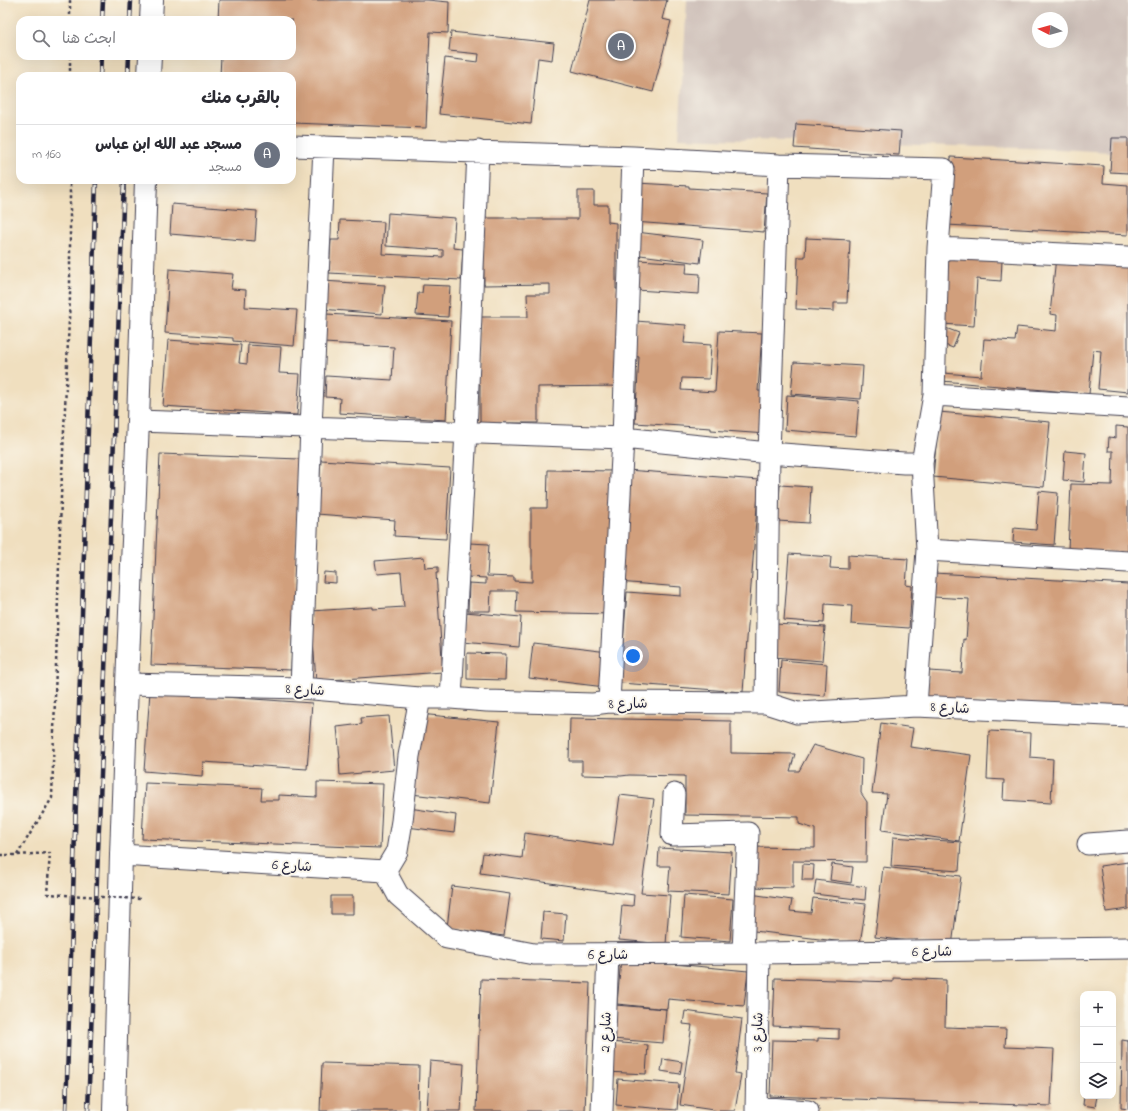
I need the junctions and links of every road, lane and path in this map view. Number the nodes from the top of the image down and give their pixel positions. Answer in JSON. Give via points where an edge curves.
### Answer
{"nodes":[{"id":1,"x":70,"y":0,"type":"edge"},
{"id":2,"x":152,"y":0,"type":"edge"},
{"id":3,"x":70,"y":16,"type":"edge"},
{"id":4,"x":151,"y":16,"type":"edge"},
{"id":5,"x":70,"y":60,"type":"edge"},
{"id":6,"x":150,"y":60,"type":"edge"},
{"id":7,"x":70,"y":72,"type":"edge"},
{"id":8,"x":149,"y":72,"type":"edge"},
{"id":9,"x":296,"y":146,"type":"edge"},
{"id":10,"x":324,"y":147,"type":"junction"},
{"id":11,"x":478,"y":151,"type":"junction"},
{"id":12,"x":633,"y":157,"type":"junction"},
{"id":13,"x":779,"y":165,"type":"junction"},
{"id":14,"x":70,"y":184,"type":"edge"},
{"id":15,"x":146,"y":184,"type":"edge"},
{"id":16,"x":938,"y":248,"type":"junction"},
{"id":17,"x":1128,"y":257,"type":"edge"},
{"id":18,"x":934,"y":395,"type":"junction"},
{"id":19,"x":1128,"y":407,"type":"edge"},
{"id":20,"x":138,"y":421,"type":"junction"},
{"id":21,"x":311,"y":427,"type":"junction"},
{"id":22,"x":466,"y":432,"type":"junction"},
{"id":23,"x":623,"y":438,"type":"junction"},
{"id":24,"x":769,"y":453,"type":"junction"},
{"id":25,"x":922,"y":463,"type":"junction"},
{"id":26,"x":927,"y":550,"type":"junction"},
{"id":27,"x":1128,"y":562,"type":"edge"},
{"id":28,"x":126,"y":684,"type":"junction"},
{"id":29,"x":301,"y":688,"type":"junction"},
{"id":30,"x":420,"y":698,"type":"junction"},
{"id":31,"x":451,"y":698,"type":"junction"},
{"id":32,"x":609,"y":702,"type":"junction"},
{"id":33,"x":766,"y":702,"type":"junction"},
{"id":34,"x":916,"y":706,"type":"junction"},
{"id":35,"x":1128,"y":716,"type":"edge"},
{"id":36,"x":674,"y":794,"type":"dead end"},
{"id":37,"x":1128,"y":842,"type":"edge"},
{"id":38,"x":1088,"y":844,"type":"dead end"},
{"id":39,"x":0,"y":855,"type":"edge"},
{"id":40,"x":17,"y":855,"type":"junction"},
{"id":41,"x":121,"y":855,"type":"junction"},
{"id":42,"x":386,"y":871,"type":"junction"},
{"id":43,"x":140,"y":899,"type":"dead end"},
{"id":44,"x":1128,"y":948,"type":"edge"},
{"id":45,"x":751,"y":952,"type":"junction"},
{"id":46,"x":608,"y":954,"type":"junction"},
{"id":47,"x":756,"y":1109,"type":"edge"},
{"id":48,"x":114,"y":1111,"type":"edge"},
{"id":49,"x":602,"y":1111,"type":"edge"},
{"id":50,"x":808,"y":1111,"type":"edge"}],
"edges":[{"from":1,"to":3,"type":"path"},
{"from":2,"to":4,"type":"street"},
{"from":5,"to":7,"type":"path"},
{"from":6,"to":8,"type":"street"},
{"from":9,"to":10,"type":"street"},
{"from":10,"to":11,"type":"street"},
{"from":10,"to":21,"type":"street"},
{"from":11,"to":12,"type":"street"},
{"from":11,"to":22,"type":"street"},
{"from":12,"to":13,"type":"street"},
{"from":12,"to":23,"type":"street"},
{"from":13,"to":16,"type":"street","via":[[944,169]]},
{"from":13,"to":24,"type":"street"},
{"from":14,"to":40,"type":"path","via":[[70,298],[60,505],[52,798]]},
{"from":15,"to":20,"type":"street"},
{"from":16,"to":17,"type":"street"},
{"from":16,"to":18,"type":"street"},
{"from":18,"to":19,"type":"street"},
{"from":18,"to":25,"type":"street"},
{"from":20,"to":21,"type":"street"},
{"from":20,"to":28,"type":"street"},
{"from":21,"to":22,"type":"street"},
{"from":21,"to":29,"type":"street"},
{"from":22,"to":23,"type":"street"},
{"from":22,"to":31,"type":"street"},
{"from":23,"to":24,"type":"street"},
{"from":23,"to":32,"type":"street"},
{"from":24,"to":25,"type":"street"},
{"from":24,"to":33,"type":"street"},
{"from":25,"to":26,"type":"street"},
{"from":26,"to":27,"type":"street"},
{"from":26,"to":34,"type":"street"},
{"from":28,"to":29,"type":"street","name":"شارع 8"},
{"from":28,"to":41,"type":"street"},
{"from":29,"to":30,"type":"street","name":"شارع 8"},
{"from":30,"to":31,"type":"street","name":"شارع 8"},
{"from":30,"to":42,"type":"street","via":[[408,756],[397,851]]},
{"from":31,"to":32,"type":"street","name":"شارع 8","via":[[593,704]]},
{"from":32,"to":33,"type":"street","name":"شارع 8"},
{"from":33,"to":34,"type":"street","name":"شارع 8","via":[[797,713]]},
{"from":34,"to":35,"type":"street","name":"شارع 8"},
{"from":36,"to":45,"type":"street","name":"شارع 3","via":[[672,835],[748,833]]},
{"from":37,"to":38,"type":"street"},
{"from":39,"to":40,"type":"path"},
{"from":40,"to":43,"type":"path","bridge":true,"via":[[50,852],[48,894]]},
{"from":41,"to":42,"type":"street","name":"شارع 6"},
{"from":41,"to":48,"type":"street"},
{"from":42,"to":46,"type":"street","name":"شارع 6","via":[[398,895],[447,938],[534,954]]},
{"from":44,"to":45,"type":"street","name":"شارع 6"},
{"from":45,"to":46,"type":"street","name":"شارع 6"},
{"from":45,"to":47,"type":"street","name":"شارع 3"},
{"from":46,"to":49,"type":"street","name":"شارع 2"},
{"from":47,"to":50,"type":"street"}]}
